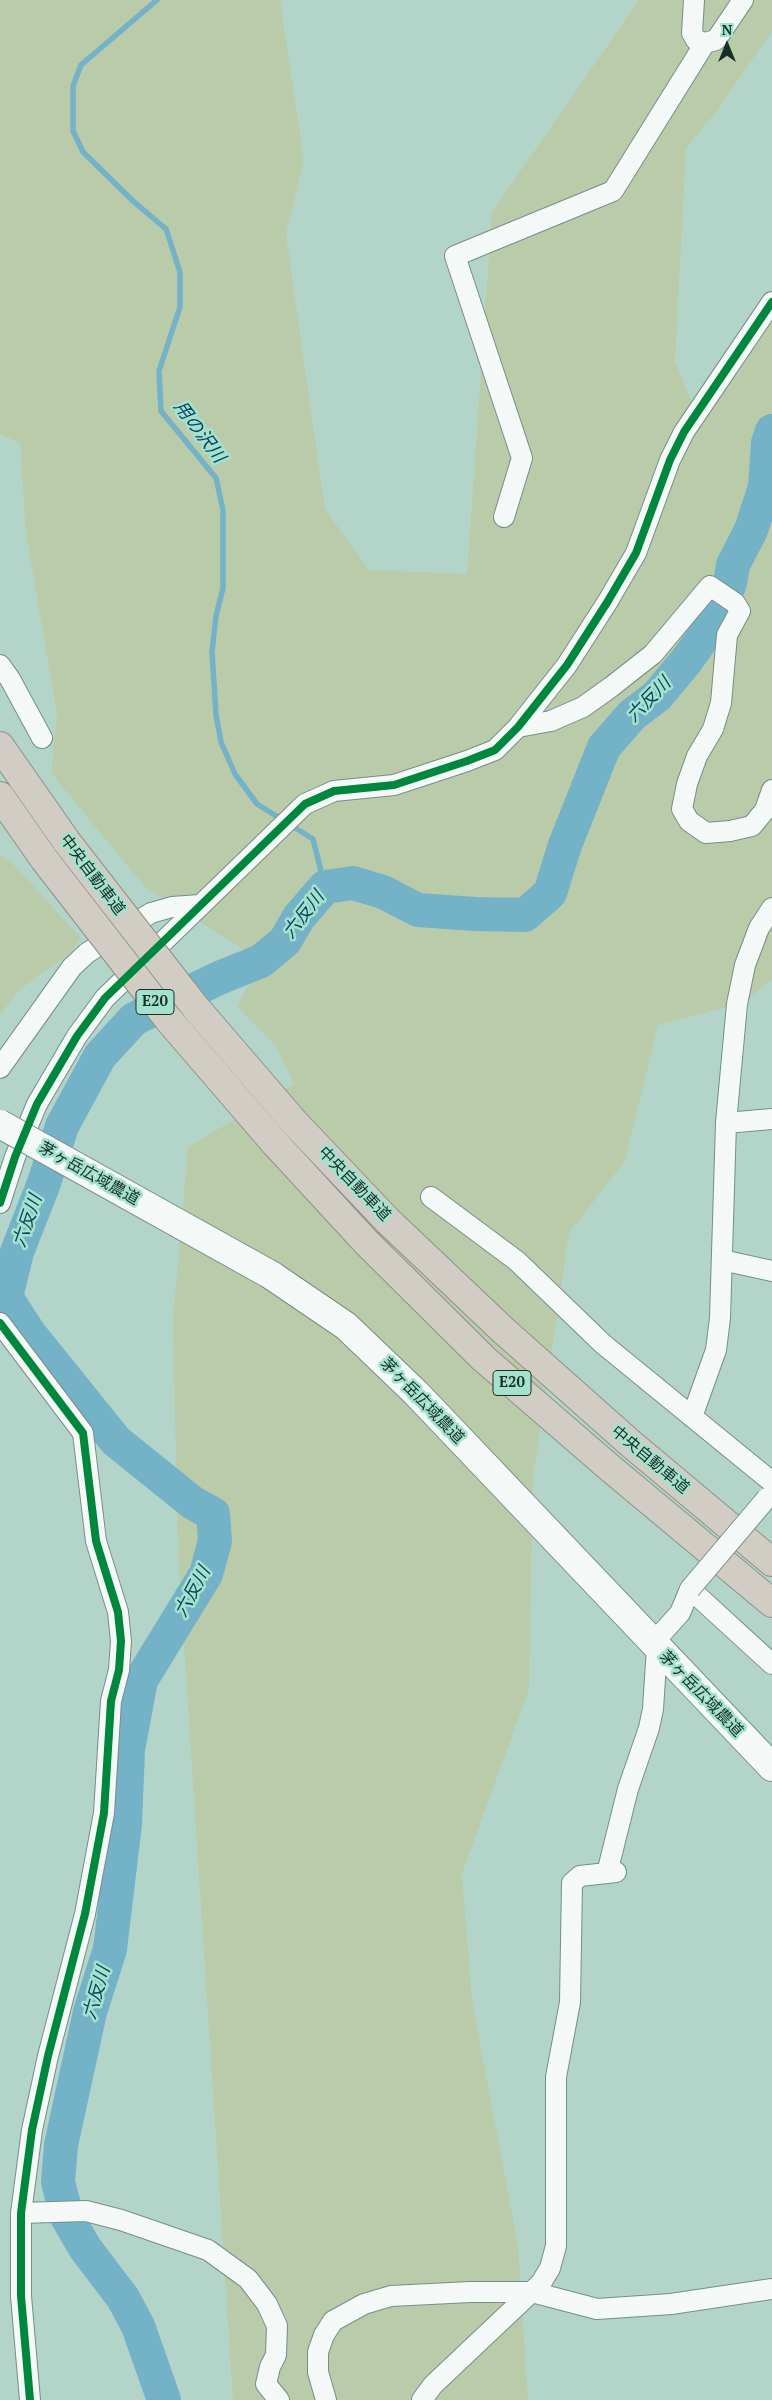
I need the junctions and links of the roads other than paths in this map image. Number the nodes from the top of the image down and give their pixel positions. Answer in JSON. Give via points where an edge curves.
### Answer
{"nodes":[{"id":1,"x":694,"y":0,"type":"edge"},
{"id":2,"x":743,"y":0,"type":"edge"},
{"id":3,"x":705,"y":43,"type":"junction"},
{"id":4,"x":772,"y":302,"type":"edge"},
{"id":5,"x":504,"y":517,"type":"dead end"},
{"id":6,"x":0,"y":665,"type":"edge"},
{"id":7,"x":518,"y":727,"type":"junction"},
{"id":8,"x":42,"y":738,"type":"dead end"},
{"id":9,"x":0,"y":746,"type":"edge"},
{"id":10,"x":772,"y":790,"type":"edge"},
{"id":11,"x":0,"y":796,"type":"edge"},
{"id":12,"x":200,"y":905,"type":"junction"},
{"id":13,"x":772,"y":908,"type":"edge"},
{"id":14,"x":0,"y":1068,"type":"edge"},
{"id":15,"x":772,"y":1119,"type":"edge"},
{"id":16,"x":726,"y":1123,"type":"junction"},
{"id":17,"x":0,"y":1124,"type":"edge"},
{"id":18,"x":431,"y":1197,"type":"dead end"},
{"id":19,"x":0,"y":1203,"type":"edge"},
{"id":20,"x":722,"y":1260,"type":"junction"},
{"id":21,"x":772,"y":1271,"type":"edge"},
{"id":22,"x":0,"y":1323,"type":"edge"},
{"id":23,"x":692,"y":1417,"type":"junction"},
{"id":24,"x":770,"y":1491,"type":"edge"},
{"id":25,"x":772,"y":1562,"type":"edge"},
{"id":26,"x":690,"y":1589,"type":"junction"},
{"id":27,"x":772,"y":1603,"type":"edge"},
{"id":28,"x":655,"y":1646,"type":"junction"},
{"id":29,"x":772,"y":1664,"type":"edge"},
{"id":30,"x":772,"y":1767,"type":"edge"},
{"id":31,"x":21,"y":2213,"type":"junction"},
{"id":32,"x":772,"y":2289,"type":"edge"},
{"id":33,"x":532,"y":2292,"type":"junction"},
{"id":34,"x":30,"y":2400,"type":"edge"},
{"id":35,"x":279,"y":2400,"type":"edge"},
{"id":36,"x":326,"y":2400,"type":"edge"},
{"id":37,"x":422,"y":2400,"type":"edge"}],
"edges":[{"from":1,"to":3,"type":"street","via":[[692,33],[696,40]]},
{"from":2,"to":3,"type":"street","via":[[716,40]]},
{"from":3,"to":5,"type":"street","via":[[613,191],[455,256],[522,458]]},
{"from":4,"to":7,"type":"street","via":[[684,432],[670,460],[636,554],[608,602],[567,665]]},
{"from":6,"to":8,"type":"street"},
{"from":7,"to":10,"type":"street","via":[[551,721],[583,707],[611,687],[653,654],[710,586],[740,610],[728,635],[721,703],[713,729],[696,756],[686,784],[682,809],[689,821],[706,833],[730,831],[752,826],[765,810]]},
{"from":7,"to":12,"type":"street","via":[[496,750],[467,761],[394,785],[334,791],[305,804]]},
{"from":9,"to":25,"type":"highway","name":"中央自動車道","number":"E20","bridge":true,"via":[[67,842],[196,1008],[294,1122],[388,1221],[504,1331],[630,1443]]},
{"from":11,"to":27,"type":"highway","name":"中央自動車道","number":"E20","bridge":true,"via":[[44,859],[168,1019],[366,1242],[484,1359]]},
{"from":12,"to":14,"type":"street","via":[[172,907],[151,913],[87,953],[72,967]]},
{"from":12,"to":19,"type":"street","via":[[105,998],[77,1036],[37,1104]]},
{"from":13,"to":16,"type":"street","via":[[759,928],[745,965],[737,1004]]},
{"from":15,"to":16,"type":"street"},
{"from":16,"to":20,"type":"street"},
{"from":17,"to":28,"type":"street","name":"茅ヶ岳広域農道","bridge":true,"via":[[270,1275],[346,1326],[416,1392]]},
{"from":18,"to":23,"type":"street","via":[[518,1261],[603,1344]]},
{"from":20,"to":21,"type":"street"},
{"from":20,"to":23,"type":"street","via":[[716,1350]]},
{"from":22,"to":31,"type":"street","via":[[83,1433],[96,1541],[118,1612],[121,1641],[119,1670],[111,1700],[104,1812],[85,1914],[32,2130]]},
{"from":23,"to":24,"type":"street"},
{"from":24,"to":26,"type":"street","bridge":true},
{"from":26,"to":28,"type":"street","via":[[680,1613]]},
{"from":26,"to":29,"type":"street"},
{"from":28,"to":30,"type":"street","name":"茅ヶ岳広域農道"},
{"from":28,"to":33,"type":"street","via":[[653,1709],[628,1789],[612,1872],[580,1876],[572,1883],[570,2002],[556,2077],[556,2246],[550,2268],[542,2283]]},
{"from":31,"to":34,"type":"street","via":[[21,2296]]},
{"from":31,"to":35,"type":"street","via":[[86,2211],[208,2250],[248,2279],[267,2304],[277,2326],[276,2355],[266,2384]]},
{"from":32,"to":33,"type":"street","via":[[671,2304],[597,2309]]},
{"from":33,"to":36,"type":"street","via":[[391,2296],[364,2304],[333,2321],[324,2335],[318,2352],[318,2372]]},
{"from":33,"to":37,"type":"street","via":[[433,2385]]}]}
